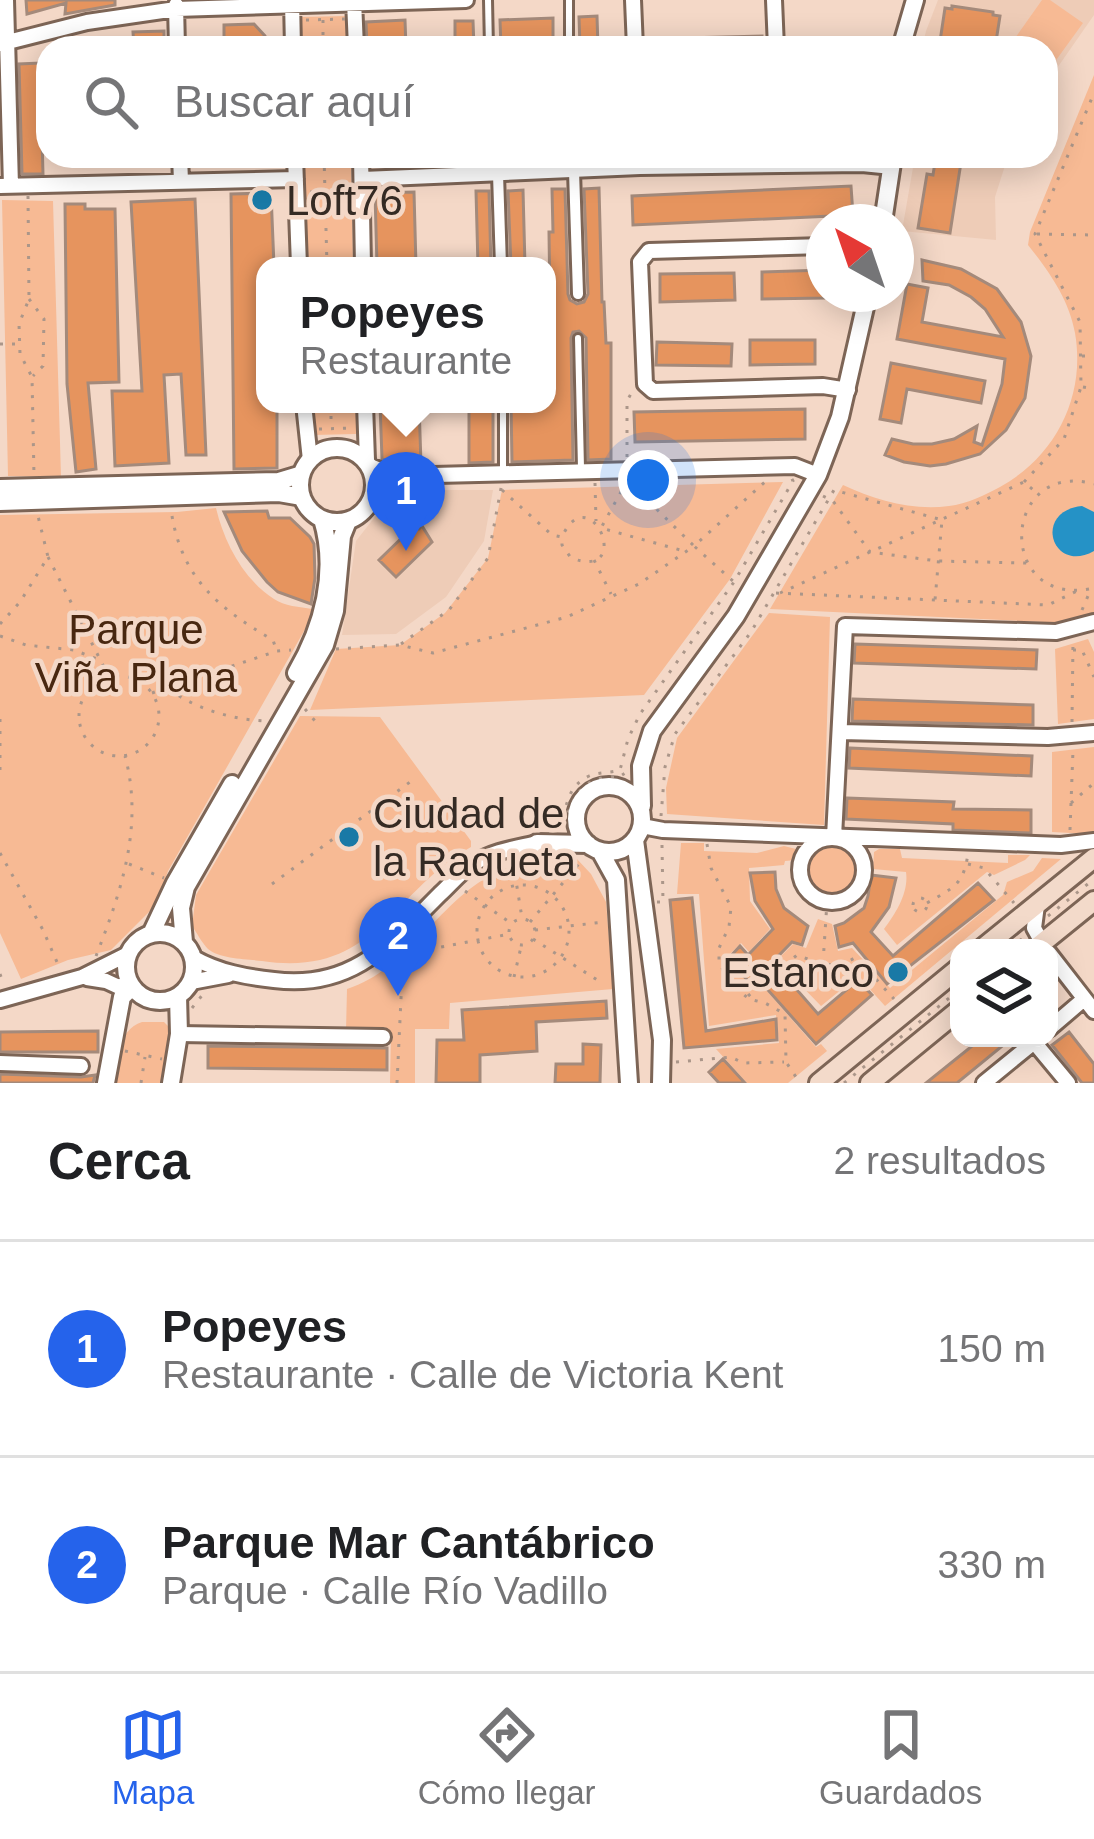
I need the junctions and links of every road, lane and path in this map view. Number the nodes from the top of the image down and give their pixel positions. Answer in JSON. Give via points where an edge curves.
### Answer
{"nodes":[{"id":1,"x":6,"y":0,"type":"edge"},
{"id":2,"x":466,"y":0,"type":"edge"},
{"id":3,"x":488,"y":0,"type":"edge"},
{"id":4,"x":569,"y":0,"type":"edge"},
{"id":5,"x":634,"y":0,"type":"edge"},
{"id":6,"x":774,"y":0,"type":"edge"},
{"id":7,"x":915,"y":0,"type":"edge"},
{"id":8,"x":176,"y":5,"type":"edge"},
{"id":9,"x":354,"y":8,"type":"edge"},
{"id":10,"x":292,"y":9,"type":"edge"},
{"id":11,"x":322,"y":12,"type":"junction"},
{"id":12,"x":177,"y":36,"type":"edge"},
{"id":13,"x":323,"y":36,"type":"edge"},
{"id":14,"x":489,"y":36,"type":"edge"},
{"id":15,"x":569,"y":36,"type":"edge"},
{"id":16,"x":635,"y":36,"type":"edge"},
{"id":17,"x":776,"y":36,"type":"edge"},
{"id":18,"x":904,"y":36,"type":"edge"},
{"id":19,"x":4,"y":43,"type":"edge"},
{"id":20,"x":1094,"y":93,"type":"edge"},
{"id":21,"x":181,"y":168,"type":"edge"},
{"id":22,"x":295,"y":168,"type":"edge"},
{"id":23,"x":325,"y":168,"type":"edge"},
{"id":24,"x":362,"y":168,"type":"edge"},
{"id":25,"x":546,"y":168,"type":"edge"},
{"id":26,"x":572,"y":168,"type":"edge"},
{"id":27,"x":891,"y":168,"type":"edge"},
{"id":28,"x":495,"y":172,"type":"junction"},
{"id":29,"x":181,"y":181,"type":"junction"},
{"id":30,"x":362,"y":185,"type":"junction"},
{"id":31,"x":6,"y":186,"type":"edge"},
{"id":32,"x":296,"y":186,"type":"junction"},
{"id":33,"x":325,"y":192,"type":"junction"},
{"id":34,"x":886,"y":204,"type":"edge"},
{"id":35,"x":1035,"y":234,"type":"junction"},
{"id":36,"x":1094,"y":235,"type":"edge"},
{"id":37,"x":806,"y":247,"type":"edge"},
{"id":38,"x":299,"y":257,"type":"edge"},
{"id":39,"x":327,"y":257,"type":"edge"},
{"id":40,"x":363,"y":257,"type":"edge"},
{"id":41,"x":500,"y":257,"type":"edge"},
{"id":42,"x":578,"y":294,"type":"dead end"},
{"id":43,"x":29,"y":299,"type":"dead end"},
{"id":44,"x":864,"y":312,"type":"edge"},
{"id":45,"x":578,"y":338,"type":"dead end"},
{"id":46,"x":0,"y":344,"type":"edge"},
{"id":47,"x":20,"y":344,"type":"dead end"},
{"id":48,"x":1080,"y":356,"type":"junction"},
{"id":49,"x":1094,"y":356,"type":"edge"},
{"id":50,"x":32,"y":377,"type":"dead end"},
{"id":51,"x":1081,"y":387,"type":"junction"},
{"id":52,"x":1094,"y":389,"type":"edge"},
{"id":53,"x":848,"y":390,"type":"junction"},
{"id":54,"x":304,"y":413,"type":"edge"},
{"id":55,"x":331,"y":413,"type":"edge"},
{"id":56,"x":365,"y":413,"type":"edge"},
{"id":57,"x":503,"y":413,"type":"edge"},
{"id":58,"x":365,"y":428,"type":"junction"},
{"id":59,"x":332,"y":429,"type":"junction"},
{"id":60,"x":305,"y":430,"type":"junction"},
{"id":61,"x":369,"y":463,"type":"junction"},
{"id":62,"x":304,"y":467,"type":"junction"},
{"id":63,"x":503,"y":473,"type":"junction"},
{"id":64,"x":769,"y":475,"type":"dead end"},
{"id":65,"x":782,"y":475,"type":"dead end"},
{"id":66,"x":818,"y":475,"type":"junction"},
{"id":67,"x":395,"y":476,"type":"junction"},
{"id":68,"x":588,"y":476,"type":"junction"},
{"id":69,"x":628,"y":478,"type":"dead end"},
{"id":70,"x":1024,"y":482,"type":"junction"},
{"id":71,"x":1094,"y":484,"type":"edge"},
{"id":72,"x":0,"y":488,"type":"edge"},
{"id":73,"x":374,"y":489,"type":"junction"},
{"id":74,"x":808,"y":493,"type":"junction"},
{"id":75,"x":1038,"y":494,"type":"junction"},
{"id":76,"x":302,"y":497,"type":"junction"},
{"id":77,"x":831,"y":498,"type":"junction"},
{"id":78,"x":0,"y":502,"type":"edge"},
{"id":79,"x":35,"y":508,"type":"dead end"},
{"id":80,"x":172,"y":515,"type":"dead end"},
{"id":81,"x":322,"y":519,"type":"junction"},
{"id":82,"x":942,"y":520,"type":"junction"},
{"id":83,"x":348,"y":521,"type":"junction"},
{"id":84,"x":596,"y":523,"type":"junction"},
{"id":85,"x":601,"y":528,"type":"junction"},
{"id":86,"x":562,"y":537,"type":"junction"},
{"id":87,"x":694,"y":546,"type":"junction"},
{"id":88,"x":686,"y":552,"type":"junction"},
{"id":89,"x":869,"y":552,"type":"junction"},
{"id":90,"x":48,"y":557,"type":"junction"},
{"id":91,"x":593,"y":560,"type":"junction"},
{"id":92,"x":938,"y":560,"type":"junction"},
{"id":93,"x":1027,"y":563,"type":"junction"},
{"id":94,"x":752,"y":567,"type":"dead end"},
{"id":95,"x":737,"y":584,"type":"junction"},
{"id":96,"x":1092,"y":588,"type":"edge"},
{"id":97,"x":1080,"y":591,"type":"junction"},
{"id":98,"x":777,"y":593,"type":"junction"},
{"id":99,"x":612,"y":596,"type":"junction"},
{"id":100,"x":935,"y":600,"type":"junction"},
{"id":101,"x":1094,"y":622,"type":"edge"},
{"id":102,"x":0,"y":624,"type":"edge"},
{"id":103,"x":0,"y":636,"type":"edge"},
{"id":104,"x":400,"y":645,"type":"junction"},
{"id":105,"x":317,"y":649,"type":"junction"},
{"id":106,"x":277,"y":650,"type":"junction"},
{"id":107,"x":1072,"y":650,"type":"dead end"},
{"id":108,"x":100,"y":660,"type":"junction"},
{"id":109,"x":682,"y":668,"type":"dead end"},
{"id":110,"x":109,"y":677,"type":"junction"},
{"id":111,"x":1094,"y":677,"type":"edge"},
{"id":112,"x":167,"y":688,"type":"junction"},
{"id":113,"x":152,"y":693,"type":"junction"},
{"id":114,"x":648,"y":716,"type":"dead end"},
{"id":115,"x":0,"y":719,"type":"edge"},
{"id":116,"x":268,"y":722,"type":"junction"},
{"id":117,"x":841,"y":732,"type":"junction"},
{"id":118,"x":1094,"y":733,"type":"edge"},
{"id":119,"x":125,"y":755,"type":"junction"},
{"id":120,"x":636,"y":765,"type":"junction"},
{"id":121,"x":0,"y":775,"type":"edge"},
{"id":122,"x":410,"y":782,"type":"dead end"},
{"id":123,"x":1094,"y":783,"type":"edge"},
{"id":124,"x":622,"y":788,"type":"junction"},
{"id":125,"x":1070,"y":804,"type":"dead end"},
{"id":126,"x":642,"y":806,"type":"junction"},
{"id":127,"x":575,"y":818,"type":"junction"},
{"id":128,"x":672,"y":831,"type":"junction"},
{"id":129,"x":638,"y":833,"type":"junction"},
{"id":130,"x":788,"y":833,"type":"junction"},
{"id":131,"x":519,"y":834,"type":"dead end"},
{"id":132,"x":834,"y":837,"type":"junction"},
{"id":133,"x":873,"y":837,"type":"junction"},
{"id":134,"x":534,"y":840,"type":"junction"},
{"id":135,"x":1094,"y":841,"type":"edge"},
{"id":136,"x":706,"y":842,"type":"dead end"},
{"id":137,"x":1061,"y":845,"type":"junction"},
{"id":138,"x":805,"y":851,"type":"junction"},
{"id":139,"x":859,"y":852,"type":"junction"},
{"id":140,"x":0,"y":853,"type":"edge"},
{"id":141,"x":587,"y":854,"type":"junction"},
{"id":142,"x":1094,"y":858,"type":"edge"},
{"id":143,"x":1071,"y":876,"type":"junction"},
{"id":144,"x":1094,"y":879,"type":"edge"},
{"id":145,"x":272,"y":884,"type":"dead end"},
{"id":146,"x":518,"y":885,"type":"junction"},
{"id":147,"x":463,"y":889,"type":"dead end"},
{"id":148,"x":553,"y":896,"type":"junction"},
{"id":149,"x":1094,"y":901,"type":"edge"},
{"id":150,"x":827,"y":902,"type":"junction"},
{"id":151,"x":926,"y":903,"type":"dead end"},
{"id":152,"x":484,"y":905,"type":"junction"},
{"id":153,"x":523,"y":920,"type":"junction"},
{"id":154,"x":530,"y":922,"type":"junction"},
{"id":155,"x":610,"y":922,"type":"dead end"},
{"id":156,"x":512,"y":924,"type":"junction"},
{"id":157,"x":569,"y":926,"type":"junction"},
{"id":158,"x":535,"y":930,"type":"junction"},
{"id":159,"x":151,"y":934,"type":"junction"},
{"id":160,"x":510,"y":934,"type":"junction"},
{"id":161,"x":1038,"y":934,"type":"edge"},
{"id":162,"x":477,"y":939,"type":"junction"},
{"id":163,"x":533,"y":939,"type":"junction"},
{"id":164,"x":521,"y":945,"type":"junction"},
{"id":165,"x":189,"y":950,"type":"junction"},
{"id":166,"x":128,"y":955,"type":"junction"},
{"id":167,"x":561,"y":957,"type":"junction"},
{"id":168,"x":823,"y":965,"type":"junction"},
{"id":169,"x":233,"y":974,"type":"junction"},
{"id":170,"x":86,"y":975,"type":"junction"},
{"id":171,"x":950,"y":975,"type":"edge"},
{"id":172,"x":514,"y":977,"type":"junction"},
{"id":173,"x":65,"y":982,"type":"junction"},
{"id":174,"x":191,"y":982,"type":"junction"},
{"id":175,"x":602,"y":983,"type":"dead end"},
{"id":176,"x":131,"y":985,"type":"junction"},
{"id":177,"x":178,"y":996,"type":"junction"},
{"id":178,"x":950,"y":996,"type":"edge"},
{"id":179,"x":747,"y":997,"type":"junction"},
{"id":180,"x":0,"y":1000,"type":"edge"},
{"id":181,"x":1089,"y":1005,"type":"edge"},
{"id":182,"x":906,"y":1012,"type":"junction"},
{"id":183,"x":950,"y":1017,"type":"edge"},
{"id":184,"x":1058,"y":1024,"type":"edge"},
{"id":185,"x":179,"y":1034,"type":"junction"},
{"id":186,"x":383,"y":1037,"type":"dead end"},
{"id":187,"x":112,"y":1047,"type":"junction"},
{"id":188,"x":1028,"y":1047,"type":"edge"},
{"id":189,"x":1041,"y":1047,"type":"edge"},
{"id":190,"x":145,"y":1057,"type":"junction"},
{"id":191,"x":175,"y":1061,"type":"junction"},
{"id":192,"x":662,"y":1062,"type":"junction"},
{"id":193,"x":786,"y":1062,"type":"junction"},
{"id":194,"x":0,"y":1063,"type":"edge"},
{"id":195,"x":81,"y":1066,"type":"dead end"},
{"id":196,"x":106,"y":1083,"type":"edge"},
{"id":197,"x":141,"y":1083,"type":"edge"},
{"id":198,"x":171,"y":1083,"type":"edge"},
{"id":199,"x":397,"y":1083,"type":"edge"},
{"id":200,"x":629,"y":1083,"type":"edge"},
{"id":201,"x":661,"y":1083,"type":"edge"},
{"id":202,"x":800,"y":1083,"type":"edge"},
{"id":203,"x":819,"y":1083,"type":"edge"},
{"id":204,"x":844,"y":1083,"type":"edge"},
{"id":205,"x":870,"y":1083,"type":"edge"},
{"id":206,"x":984,"y":1083,"type":"edge"},
{"id":207,"x":1068,"y":1083,"type":"edge"}],
"edges":[{"from":1,"to":19,"type":"street"},
{"from":2,"to":9,"type":"street"},
{"from":3,"to":14,"type":"lane"},
{"from":4,"to":15,"type":"lane"},
{"from":5,"to":16,"type":"street"},
{"from":6,"to":17,"type":"street"},
{"from":7,"to":18,"type":"street"},
{"from":8,"to":10,"type":"street"},
{"from":8,"to":12,"type":"street"},
{"from":8,"to":19,"type":"street"},
{"from":9,"to":11,"type":"street"},
{"from":9,"to":11,"type":"path"},
{"from":10,"to":11,"type":"street"},
{"from":10,"to":11,"type":"path"},
{"from":11,"to":13,"type":"path"},
{"from":19,"to":31,"type":"street"},
{"from":20,"to":35,"type":"path"},
{"from":21,"to":29,"type":"street"},
{"from":22,"to":32,"type":"street"},
{"from":23,"to":33,"type":"path"},
{"from":24,"to":30,"type":"street"},
{"from":25,"to":28,"type":"street"},
{"from":26,"to":42,"type":"street"},
{"from":27,"to":34,"type":"street"},
{"from":28,"to":30,"type":"street"},
{"from":28,"to":41,"type":"street"},
{"from":29,"to":31,"type":"street"},
{"from":29,"to":32,"type":"street"},
{"from":30,"to":33,"type":"path"},
{"from":30,"to":40,"type":"street"},
{"from":32,"to":33,"type":"path"},
{"from":32,"to":38,"type":"street"},
{"from":33,"to":39,"type":"path"},
{"from":35,"to":36,"type":"path"},
{"from":35,"to":48,"type":"path","via":[[1080,322]]},
{"from":37,"to":53,"type":"street","via":[[649,251],[640,262],[645,384],[653,391]]},
{"from":43,"to":50,"type":"path","via":[[44,319],[43,366]]},
{"from":44,"to":53,"type":"street"},
{"from":45,"to":68,"type":"lane"},
{"from":46,"to":47,"type":"path"},
{"from":48,"to":49,"type":"path"},
{"from":48,"to":51,"type":"path"},
{"from":51,"to":52,"type":"path"},
{"from":51,"to":70,"type":"path","via":[[1064,439]]},
{"from":53,"to":66,"type":"street"},
{"from":54,"to":60,"type":"street"},
{"from":55,"to":59,"type":"path"},
{"from":56,"to":58,"type":"street"},
{"from":57,"to":63,"type":"lane"},
{"from":58,"to":59,"type":"path"},
{"from":58,"to":61,"type":"street"},
{"from":59,"to":60,"type":"path"},
{"from":60,"to":62,"type":"street"},
{"from":61,"to":62,"type":"street","via":[[336,448]]},
{"from":61,"to":67,"type":"street"},
{"from":61,"to":73,"type":"street"},
{"from":62,"to":72,"type":"street","via":[[279,481]]},
{"from":62,"to":76,"type":"street"},
{"from":63,"to":67,"type":"street"},
{"from":63,"to":68,"type":"street"},
{"from":64,"to":87,"type":"path"},
{"from":65,"to":95,"type":"path","via":[[793,482]]},
{"from":66,"to":68,"type":"street","via":[[796,466]]},
{"from":66,"to":74,"type":"street"},
{"from":67,"to":73,"type":"street"},
{"from":68,"to":84,"type":"path"},
{"from":69,"to":85,"type":"path"},
{"from":70,"to":75,"type":"path"},
{"from":70,"to":82,"type":"path"},
{"from":71,"to":75,"type":"path","via":[[1057,483]]},
{"from":73,"to":83,"type":"street"},
{"from":74,"to":77,"type":"path"},
{"from":74,"to":120,"type":"street"},
{"from":75,"to":93,"type":"path","via":[[1020,527]]},
{"from":76,"to":78,"type":"street"},
{"from":76,"to":81,"type":"street"},
{"from":77,"to":82,"type":"path","via":[[834,490]]},
{"from":77,"to":89,"type":"path"},
{"from":77,"to":98,"type":"path"},
{"from":79,"to":90,"type":"path"},
{"from":80,"to":106,"type":"path","via":[[201,584]]},
{"from":81,"to":83,"type":"street"},
{"from":81,"to":105,"type":"street","via":[[328,578]]},
{"from":82,"to":89,"type":"path"},
{"from":82,"to":92,"type":"path"},
{"from":83,"to":105,"type":"street","via":[[335,611]]},
{"from":84,"to":85,"type":"path"},
{"from":84,"to":86,"type":"path","via":[[575,521]]},
{"from":85,"to":88,"type":"path"},
{"from":85,"to":91,"type":"path","via":[[603,549]]},
{"from":86,"to":91,"type":"path","via":[[571,558]]},
{"from":86,"to":104,"type":"path","via":[[502,490],[488,558],[449,610]]},
{"from":87,"to":88,"type":"path"},
{"from":87,"to":95,"type":"path"},
{"from":88,"to":99,"type":"path"},
{"from":89,"to":92,"type":"path"},
{"from":89,"to":98,"type":"path"},
{"from":90,"to":102,"type":"path"},
{"from":90,"to":108,"type":"path"},
{"from":91,"to":99,"type":"path"},
{"from":92,"to":93,"type":"path"},
{"from":92,"to":100,"type":"path"},
{"from":93,"to":97,"type":"path","via":[[1042,580]]},
{"from":94,"to":95,"type":"path"},
{"from":95,"to":134,"type":"path","via":[[640,714],[620,770],[589,776],[557,821],[530,826]]},
{"from":96,"to":97,"type":"path"},
{"from":97,"to":100,"type":"path","via":[[1048,605]]},
{"from":98,"to":100,"type":"path"},
{"from":98,"to":128,"type":"path","via":[[675,734],[660,807]]},
{"from":99,"to":104,"type":"path","via":[[567,617],[433,653]]},
{"from":101,"to":117,"type":"street","via":[[1056,632],[845,626]]},
{"from":103,"to":108,"type":"path"},
{"from":104,"to":105,"type":"path"},
{"from":105,"to":106,"type":"path"},
{"from":105,"to":116,"type":"street"},
{"from":105,"to":165,"type":"street","via":[[186,887]]},
{"from":106,"to":112,"type":"path"},
{"from":107,"to":111,"type":"path","via":[[1082,650]]},
{"from":108,"to":110,"type":"path"},
{"from":109,"to":114,"type":"path"},
{"from":110,"to":113,"type":"path","via":[[133,678]]},
{"from":110,"to":119,"type":"path","via":[[82,702],[81,728],[95,748]]},
{"from":112,"to":113,"type":"path"},
{"from":112,"to":116,"type":"path","via":[[239,720]]},
{"from":113,"to":119,"type":"path","via":[[157,728]]},
{"from":115,"to":121,"type":"path"},
{"from":116,"to":159,"type":"street"},
{"from":117,"to":118,"type":"street"},
{"from":117,"to":132,"type":"street"},
{"from":119,"to":170,"type":"path","via":[[130,851]]},
{"from":120,"to":124,"type":"street"},
{"from":120,"to":126,"type":"street"},
{"from":120,"to":134,"type":"path","via":[[582,788],[561,825]]},
{"from":122,"to":145,"type":"path"},
{"from":123,"to":125,"type":"path"},
{"from":124,"to":126,"type":"street"},
{"from":124,"to":127,"type":"street","via":[[591,790]]},
{"from":126,"to":129,"type":"street"},
{"from":127,"to":134,"type":"street","via":[[560,834]]},
{"from":127,"to":141,"type":"street"},
{"from":128,"to":129,"type":"street"},
{"from":128,"to":130,"type":"street"},
{"from":129,"to":141,"type":"street","via":[[619,851]]},
{"from":129,"to":192,"type":"street"},
{"from":130,"to":132,"type":"street"},
{"from":130,"to":138,"type":"street"},
{"from":131,"to":134,"type":"path"},
{"from":132,"to":133,"type":"street"},
{"from":132,"to":138,"type":"street"},
{"from":132,"to":139,"type":"street"},
{"from":133,"to":137,"type":"street"},
{"from":133,"to":139,"type":"street"},
{"from":134,"to":141,"type":"street"},
{"from":134,"to":146,"type":"path","via":[[537,855],[513,861]]},
{"from":134,"to":169,"type":"street","via":[[474,863],[351,970],[288,982]]},
{"from":135,"to":137,"type":"street"},
{"from":136,"to":179,"type":"path","via":[[730,907],[719,962]]},
{"from":137,"to":143,"type":"street","via":[[1075,863]]},
{"from":138,"to":150,"type":"street","via":[[802,883]]},
{"from":139,"to":150,"type":"street","via":[[864,872],[856,892]]},
{"from":140,"to":173,"type":"path"},
{"from":141,"to":148,"type":"path"},
{"from":141,"to":200,"type":"street","via":[[616,880]]},
{"from":142,"to":143,"type":"main road"},
{"from":143,"to":161,"type":"main road"},
{"from":144,"to":161,"type":"path"},
{"from":146,"to":148,"type":"path"},
{"from":146,"to":152,"type":"path"},
{"from":146,"to":153,"type":"path"},
{"from":147,"to":152,"type":"path"},
{"from":148,"to":154,"type":"path"},
{"from":148,"to":157,"type":"path"},
{"from":149,"to":161,"type":"main road"},
{"from":150,"to":168,"type":"path"},
{"from":151,"to":161,"type":"path","via":[[959,883],[966,865],[984,868]]},
{"from":152,"to":156,"type":"path"},
{"from":152,"to":162,"type":"path"},
{"from":153,"to":154,"type":"path"},
{"from":153,"to":156,"type":"path"},
{"from":154,"to":158,"type":"path"},
{"from":155,"to":157,"type":"path"},
{"from":156,"to":160,"type":"path"},
{"from":157,"to":158,"type":"path"},
{"from":157,"to":167,"type":"path"},
{"from":158,"to":163,"type":"path"},
{"from":159,"to":165,"type":"street","via":[[165,933]]},
{"from":159,"to":166,"type":"street"},
{"from":160,"to":162,"type":"path"},
{"from":160,"to":164,"type":"path"},
{"from":161,"to":181,"type":"street"},
{"from":162,"to":172,"type":"path","via":[[490,964]]},
{"from":162,"to":199,"type":"path","via":[[404,954]]},
{"from":163,"to":164,"type":"path"},
{"from":163,"to":167,"type":"path"},
{"from":164,"to":172,"type":"path"},
{"from":165,"to":169,"type":"street"},
{"from":165,"to":174,"type":"street"},
{"from":166,"to":170,"type":"street"},
{"from":166,"to":176,"type":"street"},
{"from":167,"to":172,"type":"path","via":[[541,974]]},
{"from":167,"to":175,"type":"path"},
{"from":168,"to":179,"type":"path","via":[[797,956]]},
{"from":168,"to":182,"type":"path","via":[[856,958]]},
{"from":169,"to":174,"type":"street"},
{"from":170,"to":173,"type":"street"},
{"from":170,"to":176,"type":"street"},
{"from":171,"to":182,"type":"main road"},
{"from":173,"to":180,"type":"street"},
{"from":174,"to":177,"type":"street"},
{"from":176,"to":177,"type":"street","via":[[154,1001]]},
{"from":176,"to":187,"type":"street"},
{"from":177,"to":185,"type":"street"},
{"from":178,"to":204,"type":"path"},
{"from":179,"to":193,"type":"path","via":[[785,1014]]},
{"from":181,"to":184,"type":"street"},
{"from":182,"to":203,"type":"main road"},
{"from":183,"to":205,"type":"main road"},
{"from":185,"to":186,"type":"street"},
{"from":185,"to":191,"type":"street"},
{"from":187,"to":190,"type":"path"},
{"from":187,"to":196,"type":"street"},
{"from":188,"to":206,"type":"street"},
{"from":189,"to":207,"type":"street"},
{"from":190,"to":191,"type":"path"},
{"from":190,"to":197,"type":"path"},
{"from":191,"to":198,"type":"street"},
{"from":192,"to":193,"type":"path"},
{"from":192,"to":201,"type":"street"},
{"from":193,"to":202,"type":"path"},
{"from":194,"to":195,"type":"street"}]}
